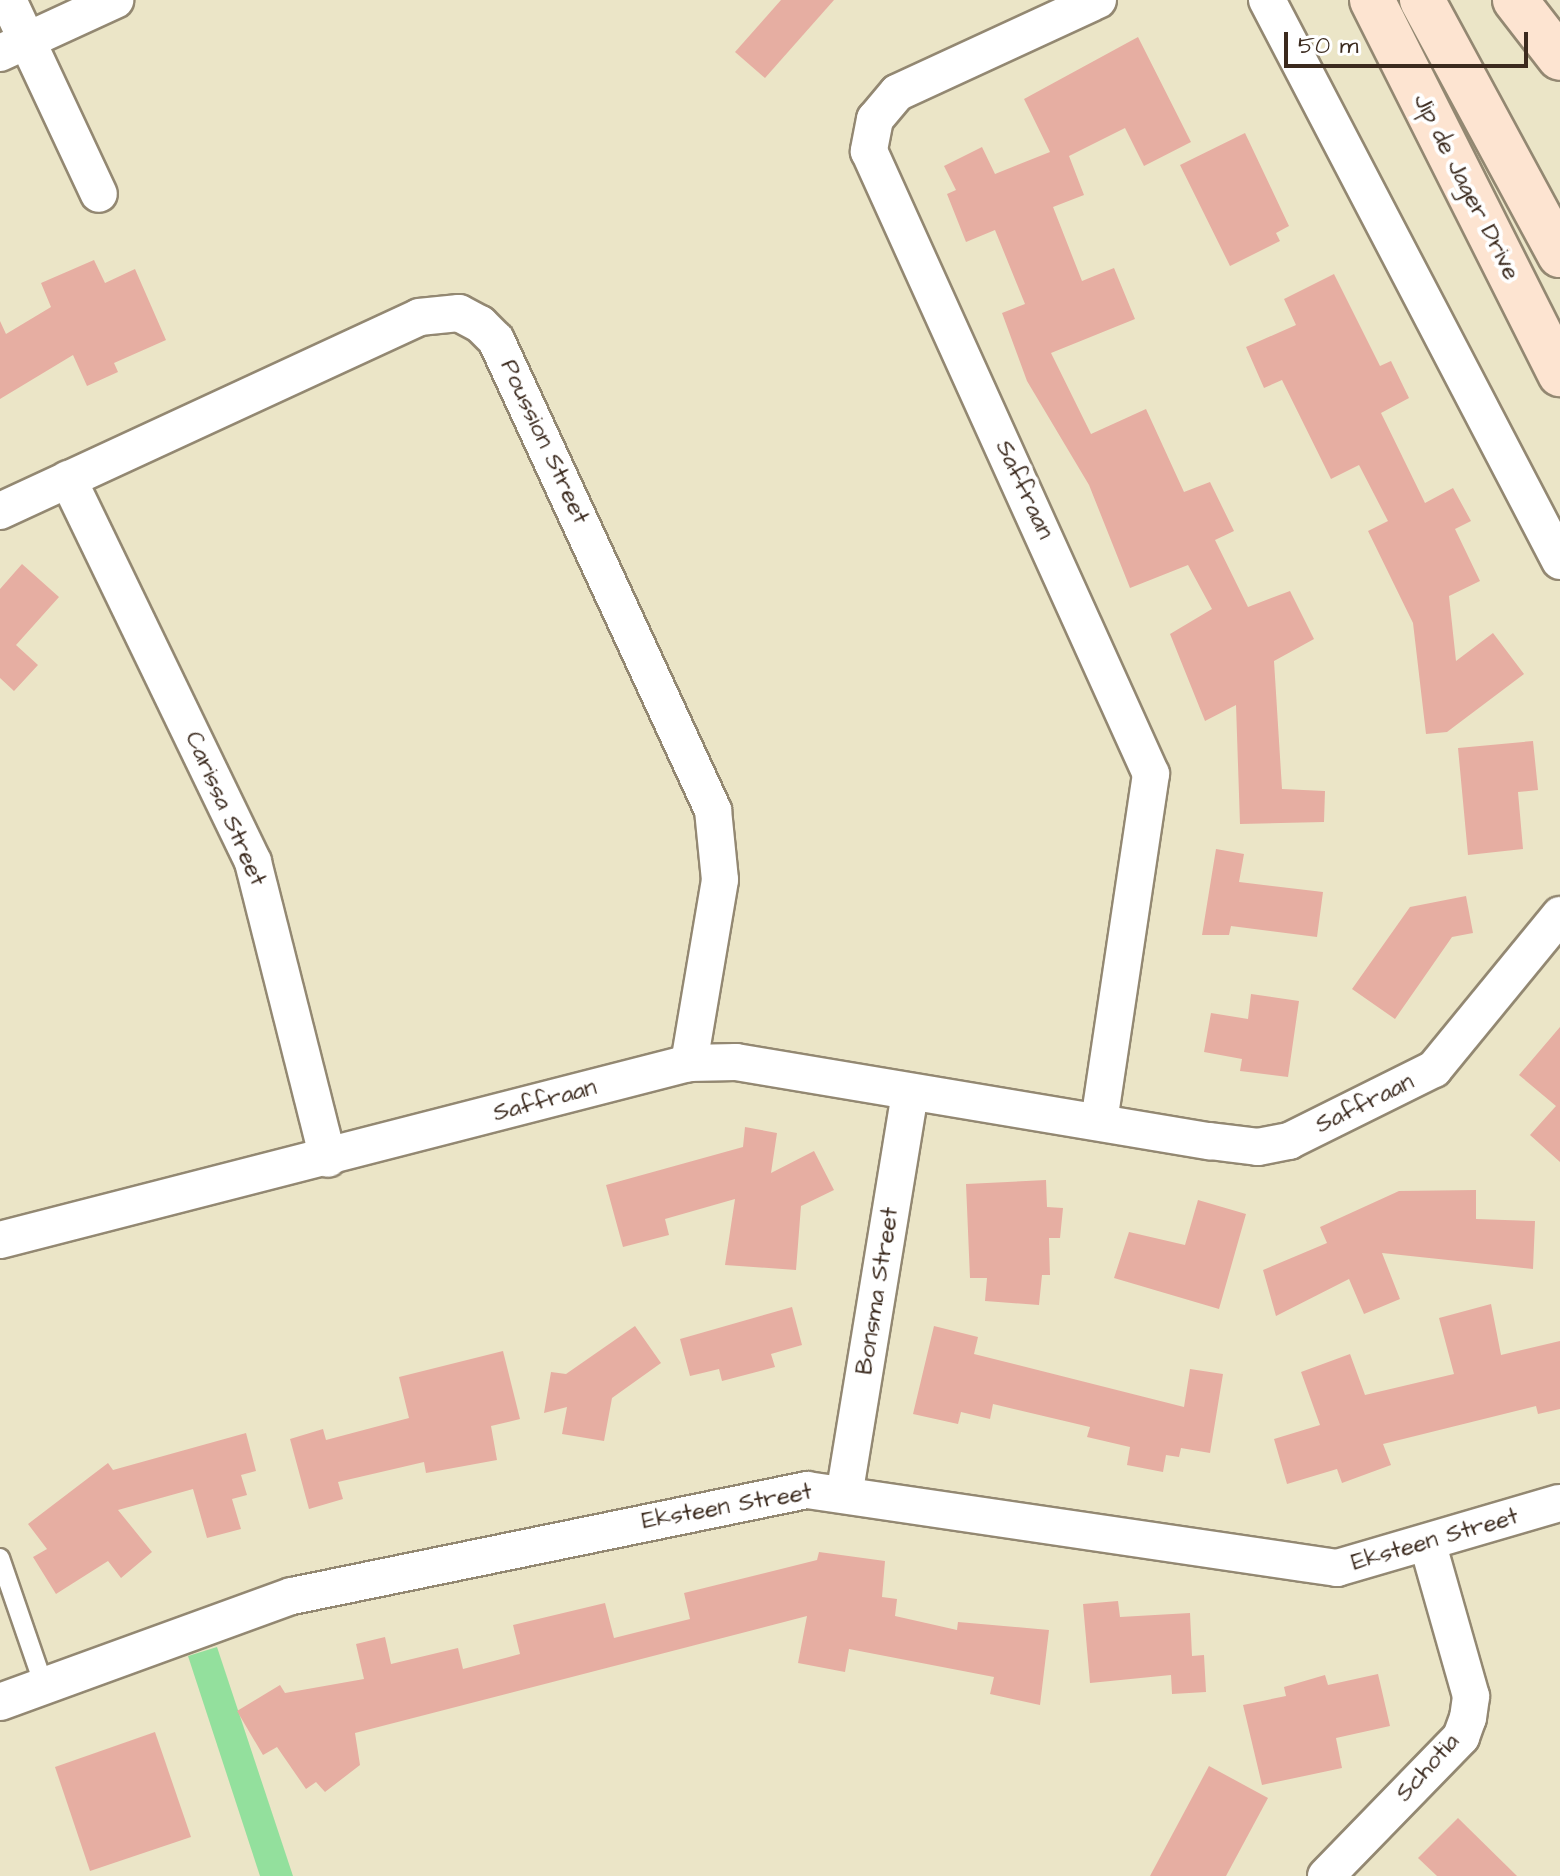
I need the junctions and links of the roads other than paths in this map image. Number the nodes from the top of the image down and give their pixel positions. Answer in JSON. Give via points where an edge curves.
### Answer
{"nodes":[{"id":1,"x":8,"y":0,"type":"edge"},
{"id":2,"x":115,"y":0,"type":"edge"},
{"id":3,"x":1098,"y":0,"type":"edge"},
{"id":4,"x":1267,"y":0,"type":"edge"},
{"id":5,"x":1372,"y":0,"type":"edge"},
{"id":6,"x":1422,"y":0,"type":"edge"},
{"id":7,"x":1515,"y":0,"type":"edge"},
{"id":8,"x":13,"y":47,"type":"edge"},
{"id":9,"x":1560,"y":58,"type":"edge"},
{"id":10,"x":99,"y":194,"type":"dead end"},
{"id":11,"x":1560,"y":255,"type":"edge"},
{"id":12,"x":1560,"y":374,"type":"edge"},
{"id":13,"x":68,"y":479,"type":"junction"},
{"id":14,"x":0,"y":511,"type":"edge"},
{"id":15,"x":1560,"y":561,"type":"edge"},
{"id":16,"x":1560,"y":915,"type":"edge"},
{"id":17,"x":689,"y":1063,"type":"junction"},
{"id":18,"x":910,"y":1093,"type":"junction"},
{"id":19,"x":1099,"y":1120,"type":"junction"},
{"id":20,"x":328,"y":1159,"type":"junction"},
{"id":21,"x":0,"y":1240,"type":"edge"},
{"id":22,"x":845,"y":1490,"type":"junction"},
{"id":23,"x":1560,"y":1503,"type":"edge"},
{"id":24,"x":1428,"y":1545,"type":"junction"},
{"id":25,"x":0,"y":1558,"type":"edge"},
{"id":26,"x":44,"y":1686,"type":"junction"},
{"id":27,"x":0,"y":1702,"type":"edge"},
{"id":28,"x":1326,"y":1876,"type":"edge"}],
"edges":[{"from":1,"to":8,"type":"street"},
{"from":2,"to":8,"type":"street"},
{"from":3,"to":19,"type":"street","name":"Saffraan","via":[[897,93],[875,119],[869,151],[1151,774]]},
{"from":4,"to":15,"type":"street"},
{"from":5,"to":12,"type":"main road","name":"Jip de Jager Drive"},
{"from":6,"to":11,"type":"main road","name":"Jip de Jager Drive"},
{"from":7,"to":9,"type":"main road"},
{"from":8,"to":10,"type":"street"},
{"from":13,"to":14,"type":"street","name":"Poussion Street"},
{"from":13,"to":17,"type":"street","name":"Poussion Street","via":[[419,317],[459,313],[480,324],[496,340],[713,810],[720,880]]},
{"from":13,"to":20,"type":"street","name":"Carissa Street","via":[[253,862]]},
{"from":16,"to":19,"type":"street","name":"Saffraan","via":[[1434,1069],[1289,1141],[1258,1147]]},
{"from":17,"to":18,"type":"street","name":"Saffraan","via":[[736,1062]]},
{"from":17,"to":20,"type":"street","name":"Saffraan"},
{"from":18,"to":19,"type":"street","name":"Saffraan"},
{"from":18,"to":22,"type":"street","name":"Bonsma Street"},
{"from":20,"to":21,"type":"street","name":"Saffraan"},
{"from":22,"to":24,"type":"street","name":"Eksteen Street","via":[[1316,1568]]},
{"from":22,"to":26,"type":"street","name":"Eksteen Street","via":[[777,1494],[321,1589]]},
{"from":23,"to":24,"type":"street","name":"Eksteen Street"},
{"from":24,"to":28,"type":"street","name":"Schotia","via":[[1471,1696],[1468,1718],[1461,1737]]},
{"from":25,"to":26,"type":"lane"},
{"from":26,"to":27,"type":"street","name":"Eksteen Street"}]}
